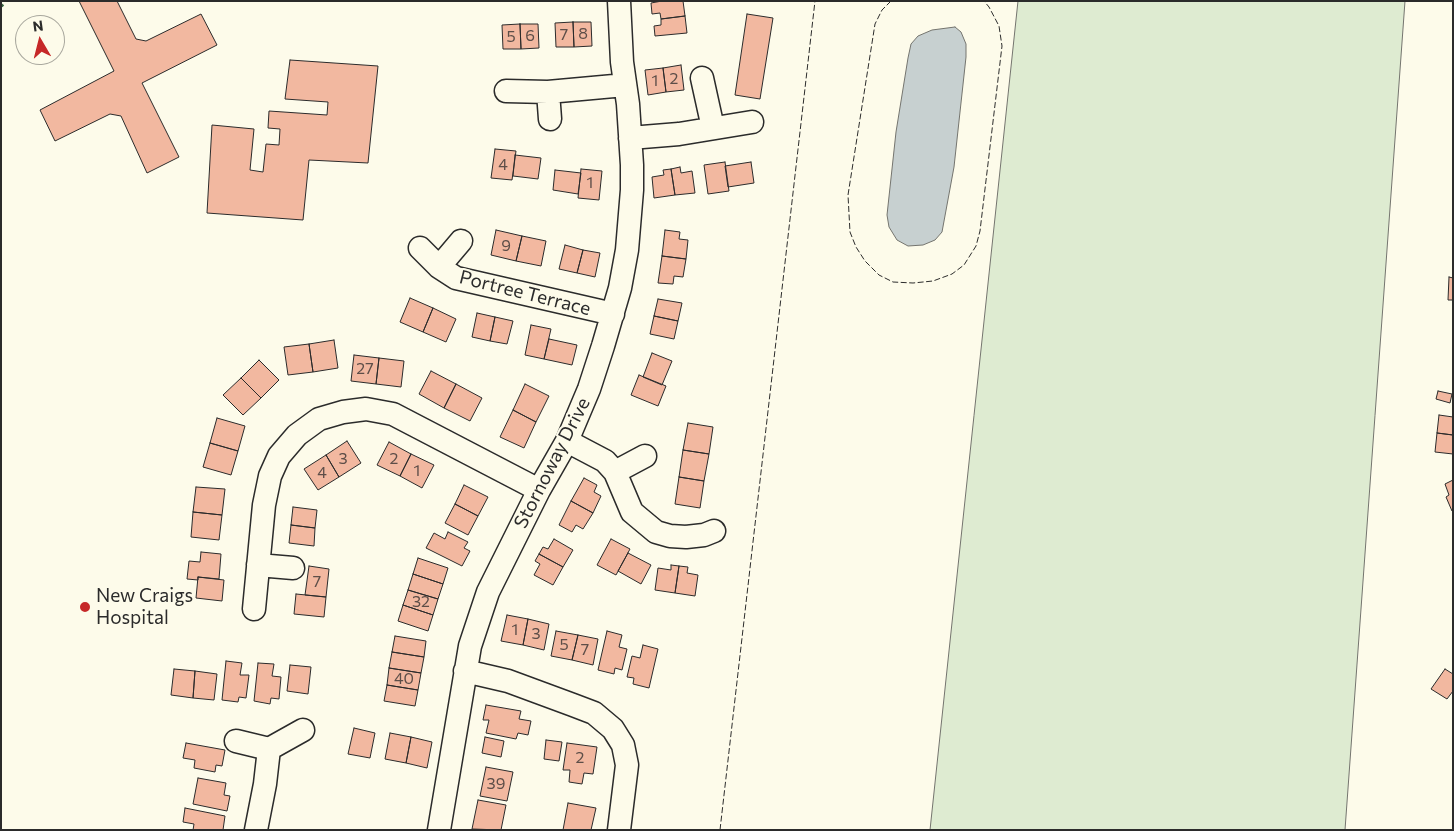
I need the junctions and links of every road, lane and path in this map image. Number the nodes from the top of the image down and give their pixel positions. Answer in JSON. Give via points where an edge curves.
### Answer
{"nodes":[{"id":1,"x":619,"y":1,"type":"edge"},
{"id":2,"x":702,"y":78,"type":"dead end"},
{"id":3,"x":626,"y":85,"type":"junction"},
{"id":4,"x":506,"y":91,"type":"dead end"},
{"id":5,"x":548,"y":92,"type":"junction"},
{"id":6,"x":550,"y":119,"type":"dead end"},
{"id":7,"x":752,"y":122,"type":"dead end"},
{"id":8,"x":712,"y":128,"type":"junction"},
{"id":9,"x":630,"y":138,"type":"junction"},
{"id":10,"x":460,"y":241,"type":"dead end"},
{"id":11,"x":420,"y":248,"type":"dead end"},
{"id":12,"x":439,"y":267,"type":"junction"},
{"id":13,"x":613,"y":314,"type":"junction"},
{"id":14,"x":566,"y":441,"type":"junction"},
{"id":15,"x":645,"y":456,"type":"dead end"},
{"id":16,"x":615,"y":472,"type":"junction"},
{"id":17,"x":539,"y":490,"type":"junction"},
{"id":18,"x":714,"y":531,"type":"dead end"},
{"id":19,"x":258,"y":565,"type":"junction"},
{"id":20,"x":293,"y":568,"type":"dead end"},
{"id":21,"x":254,"y":609,"type":"dead end"},
{"id":22,"x":465,"y":671,"type":"junction"},
{"id":23,"x":303,"y":730,"type":"dead end"},
{"id":24,"x":236,"y":741,"type":"dead end"},
{"id":25,"x":269,"y":749,"type":"junction"},
{"id":26,"x":256,"y":830,"type":"edge"},
{"id":27,"x":439,"y":830,"type":"edge"},
{"id":28,"x":619,"y":830,"type":"edge"}],
"edges":[{"from":1,"to":3,"type":"street","name":"Stornoway Drive"},
{"from":2,"to":8,"type":"street"},
{"from":3,"to":5,"type":"street"},
{"from":3,"to":9,"type":"street","name":"Stornoway Drive"},
{"from":4,"to":5,"type":"street"},
{"from":5,"to":6,"type":"street"},
{"from":7,"to":8,"type":"street"},
{"from":8,"to":9,"type":"street"},
{"from":9,"to":13,"type":"street","name":"Stornoway Drive","via":[[632,190],[627,250]]},
{"from":10,"to":12,"type":"street","name":"Portree Terrace"},
{"from":11,"to":12,"type":"street","name":"Portree Terrace"},
{"from":12,"to":13,"type":"street","name":"Portree Terrace","via":[[456,278]]},
{"from":13,"to":14,"type":"street","name":"Stornoway Drive","via":[[589,389]]},
{"from":14,"to":16,"type":"street","via":[[605,460]]},
{"from":14,"to":17,"type":"street","name":"Stornoway Drive"},
{"from":15,"to":16,"type":"street"},
{"from":16,"to":18,"type":"street","via":[[632,512],[656,532],[686,537]]},
{"from":17,"to":19,"type":"street","via":[[393,414],[366,409],[343,412],[319,419],[296,435],[279,456],[270,476],[264,505]]},
{"from":17,"to":22,"type":"street","name":"Stornoway Drive","via":[[488,592]]},
{"from":19,"to":20,"type":"street"},
{"from":19,"to":21,"type":"street"},
{"from":22,"to":27,"type":"street","name":"Stornoway Drive"},
{"from":22,"to":28,"type":"street","via":[[508,681],[594,713],[613,729],[623,745],[627,765]]},
{"from":23,"to":25,"type":"street"},
{"from":24,"to":25,"type":"street"},
{"from":25,"to":26,"type":"street"}]}
